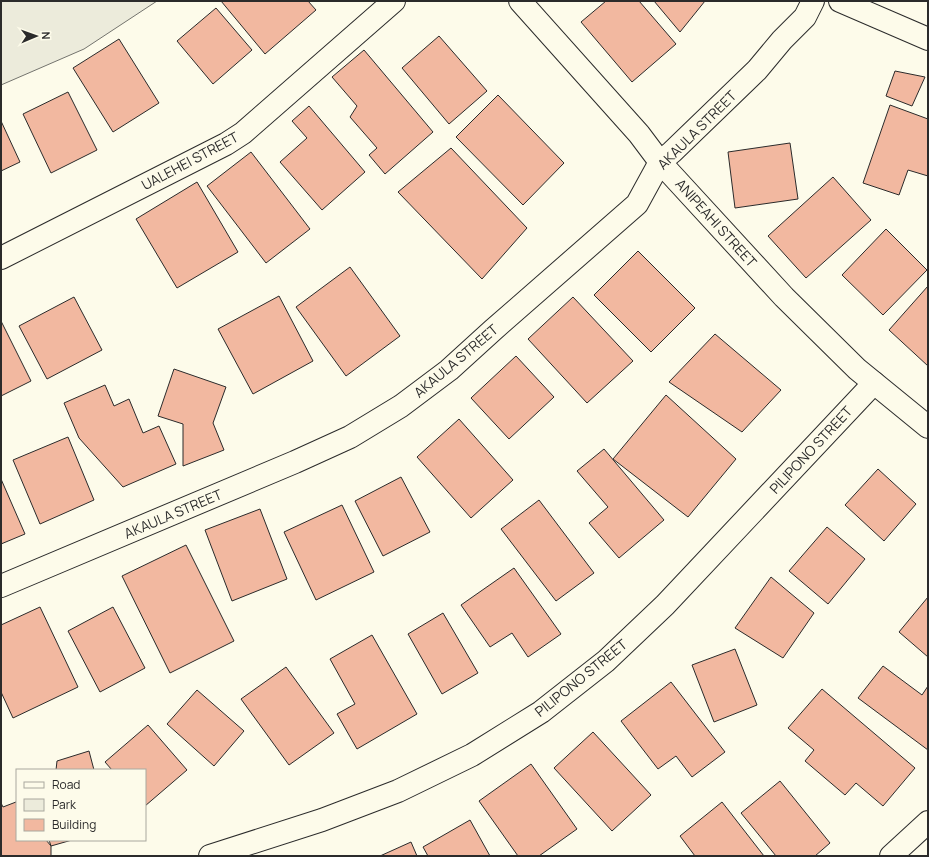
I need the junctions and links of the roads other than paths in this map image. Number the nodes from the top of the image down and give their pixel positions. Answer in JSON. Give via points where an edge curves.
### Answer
{"nodes":[{"id":1,"x":394,"y":1,"type":"edge"},
{"id":2,"x":520,"y":1,"type":"edge"},
{"id":3,"x":813,"y":1,"type":"edge"},
{"id":4,"x":840,"y":1,"type":"edge"},
{"id":5,"x":928,"y":39,"type":"edge"},
{"id":6,"x":660,"y":162,"type":"junction"},
{"id":7,"x":1,"y":258,"type":"edge"},
{"id":8,"x":874,"y":383,"type":"junction"},
{"id":9,"x":928,"y":427,"type":"edge"},
{"id":10,"x":1,"y":586,"type":"edge"},
{"id":11,"x":928,"y":822,"type":"edge"},
{"id":12,"x":210,"y":856,"type":"edge"},
{"id":13,"x":890,"y":856,"type":"edge"}],
"edges":[{"from":1,"to":7,"type":"street","name":"UALEHEI STREET","via":[[243,133]]},
{"from":2,"to":6,"type":"street","name":"ANIPEAHI STREET","via":[[639,134]]},
{"from":3,"to":6,"type":"street","name":"AKAULA STREET","via":[[805,17],[757,70]]},
{"from":4,"to":5,"type":"street"},
{"from":6,"to":8,"type":"street","name":"ANIPEAHI STREET","via":[[784,297]]},
{"from":6,"to":10,"type":"street","name":"AKAULA STREET","via":[[637,204],[449,370],[401,406],[350,437],[295,462]]},
{"from":8,"to":9,"type":"street","name":"ANIPEAHI STREET"},
{"from":8,"to":12,"type":"street","name":"PILIPONO STREET","via":[[665,605],[606,661],[541,712],[472,755],[398,791],[322,820]]},
{"from":11,"to":13,"type":"street"}]}
